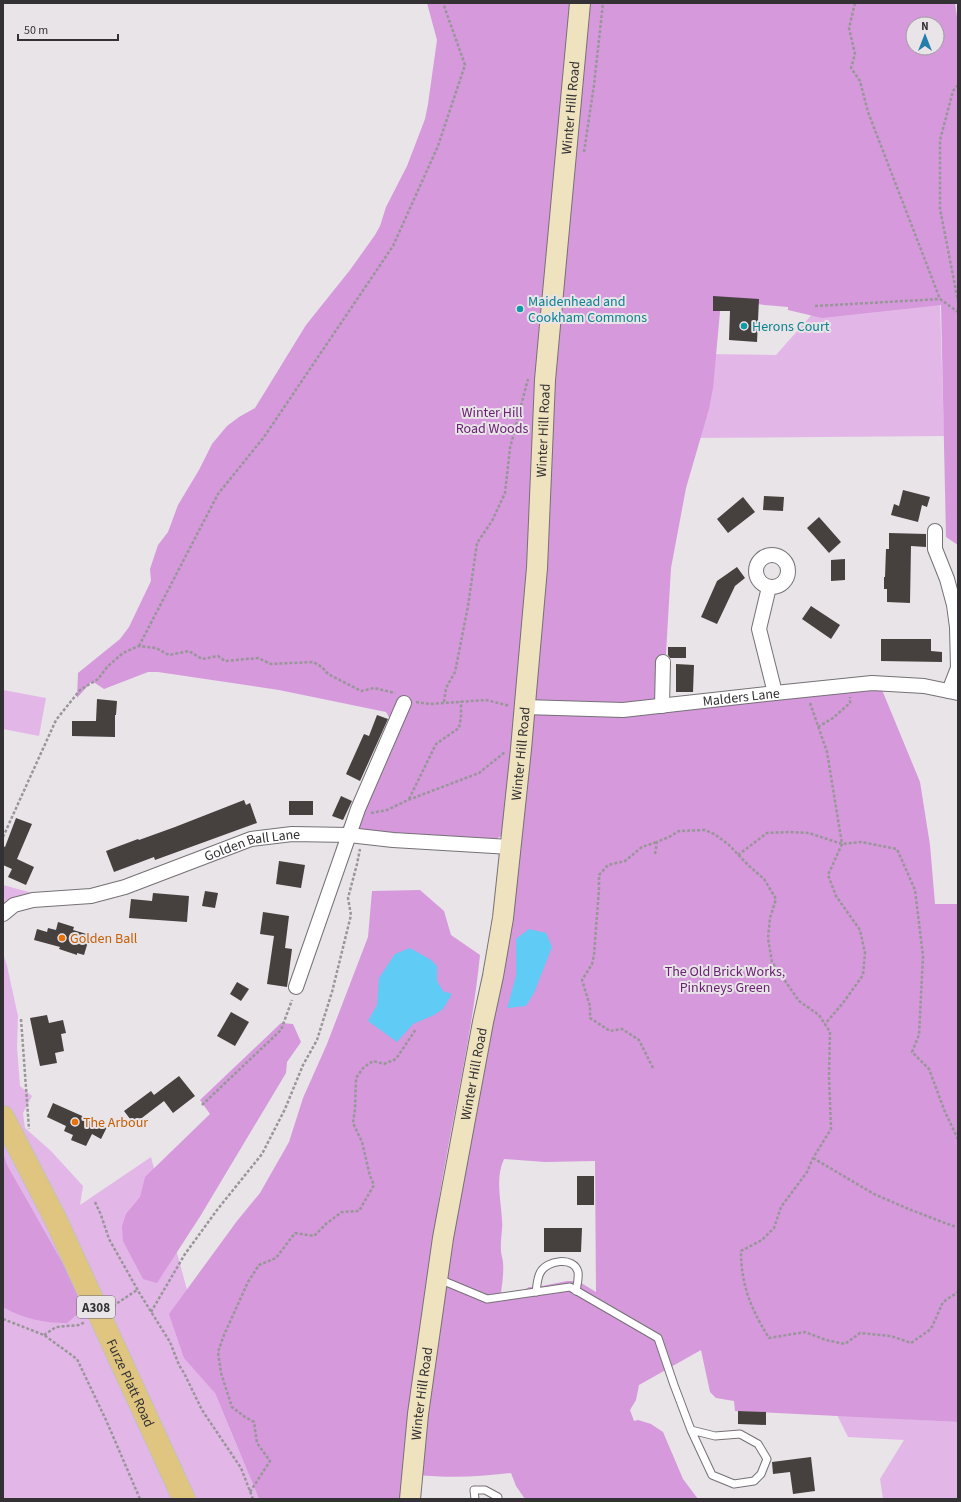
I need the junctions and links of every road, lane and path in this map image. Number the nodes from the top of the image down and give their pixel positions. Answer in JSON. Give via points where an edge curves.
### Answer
{"nodes":[{"id":1,"x":443,"y":3,"type":"edge"},
{"id":2,"x":580,"y":3,"type":"edge"},
{"id":3,"x":855,"y":3,"type":"edge"},
{"id":4,"x":958,"y":85,"type":"edge"},
{"id":5,"x":940,"y":299,"type":"junction"},
{"id":6,"x":958,"y":301,"type":"edge"},
{"id":7,"x":816,"y":306,"type":"dead end"},
{"id":8,"x":958,"y":312,"type":"edge"},
{"id":9,"x":547,"y":370,"type":"junction"},
{"id":10,"x":935,"y":531,"type":"dead end"},
{"id":11,"x":769,"y":587,"type":"dead end"},
{"id":12,"x":139,"y":646,"type":"junction"},
{"id":13,"x":663,"y":662,"type":"dead end"},
{"id":14,"x":851,"y":685,"type":"junction"},
{"id":15,"x":806,"y":689,"type":"junction"},
{"id":16,"x":775,"y":692,"type":"junction"},
{"id":17,"x":953,"y":692,"type":"edge"},
{"id":18,"x":461,"y":701,"type":"junction"},
{"id":19,"x":404,"y":702,"type":"junction"},
{"id":20,"x":444,"y":702,"type":"junction"},
{"id":21,"x":662,"y":706,"type":"junction"},
{"id":22,"x":524,"y":708,"type":"junction"},
{"id":23,"x":818,"y":727,"type":"junction"},
{"id":24,"x":521,"y":749,"type":"junction"},
{"id":25,"x":408,"y":800,"type":"junction"},
{"id":26,"x":358,"y":809,"type":"junction"},
{"id":27,"x":355,"y":836,"type":"junction"},
{"id":28,"x":3,"y":837,"type":"edge"},
{"id":29,"x":657,"y":842,"type":"junction"},
{"id":30,"x":842,"y":844,"type":"junction"},
{"id":31,"x":511,"y":847,"type":"junction"},
{"id":32,"x":655,"y":854,"type":"dead end"},
{"id":33,"x":738,"y":855,"type":"junction"},
{"id":34,"x":3,"y":914,"type":"edge"},
{"id":35,"x":296,"y":987,"type":"joint"},
{"id":36,"x":21,"y":1019,"type":"dead end"},
{"id":37,"x":825,"y":1024,"type":"junction"},
{"id":38,"x":416,"y":1029,"type":"dead end"},
{"id":39,"x":653,"y":1068,"type":"dead end"},
{"id":40,"x":202,"y":1105,"type":"dead end"},
{"id":41,"x":3,"y":1117,"type":"edge"},
{"id":42,"x":958,"y":1139,"type":"edge"},
{"id":43,"x":24,"y":1145,"type":"junction"},
{"id":44,"x":813,"y":1158,"type":"junction"},
{"id":45,"x":95,"y":1202,"type":"dead end"},
{"id":46,"x":958,"y":1226,"type":"edge"},
{"id":47,"x":437,"y":1278,"type":"junction"},
{"id":48,"x":576,"y":1291,"type":"junction"},
{"id":49,"x":536,"y":1292,"type":"junction"},
{"id":50,"x":958,"y":1292,"type":"edge"},
{"id":51,"x":151,"y":1312,"type":"junction"},
{"id":52,"x":3,"y":1319,"type":"edge"},
{"id":53,"x":691,"y":1430,"type":"junction"},
{"id":54,"x":250,"y":1492,"type":"junction"},
{"id":55,"x":140,"y":1499,"type":"edge"},
{"id":56,"x":184,"y":1499,"type":"edge"},
{"id":57,"x":253,"y":1499,"type":"edge"},
{"id":58,"x":410,"y":1499,"type":"edge"},
{"id":59,"x":475,"y":1499,"type":"edge"},
{"id":60,"x":498,"y":1499,"type":"edge"}],
"edges":[{"from":1,"to":12,"type":"path","via":[[465,65],[438,146],[393,246],[264,437],[218,494]]},
{"from":2,"to":9,"type":"street","name":"Winter Hill Road"},
{"from":3,"to":5,"type":"path","via":[[849,28],[855,54],[851,68],[860,81],[868,112]]},
{"from":4,"to":6,"type":"path","via":[[953,91],[940,140],[940,209]]},
{"from":5,"to":7,"type":"path"},
{"from":5,"to":8,"type":"path"},
{"from":9,"to":20,"type":"path","via":[[530,369],[510,448],[505,493],[492,521],[477,542],[455,672],[446,688]]},
{"from":9,"to":22,"type":"street","name":"Winter Hill Road","via":[[537,568]]},
{"from":10,"to":17,"type":"street","via":[[935,549],[954,605],[958,668]]},
{"from":11,"to":16,"type":"street","via":[[760,629]]},
{"from":12,"to":19,"type":"path","via":[[156,648],[170,655],[189,651],[202,659],[218,656],[226,661],[258,658],[270,664],[313,662],[328,674],[361,691],[374,688],[399,693],[401,701]]},
{"from":12,"to":28,"type":"path","via":[[123,653],[98,679],[80,690],[56,720]]},
{"from":13,"to":21,"type":"street"},
{"from":14,"to":15,"type":"street","name":"Malders Lane"},
{"from":14,"to":17,"type":"street","name":"Malders Lane","via":[[872,683],[924,686]]},
{"from":14,"to":23,"type":"path","via":[[850,703]]},
{"from":15,"to":16,"type":"street","name":"Malders Lane"},
{"from":15,"to":23,"type":"path"},
{"from":16,"to":21,"type":"street","name":"Malders Lane"},
{"from":18,"to":20,"type":"path"},
{"from":18,"to":22,"type":"path","via":[[486,700]]},
{"from":18,"to":25,"type":"path","via":[[458,728],[436,744]]},
{"from":19,"to":20,"type":"path"},
{"from":19,"to":26,"type":"street"},
{"from":21,"to":22,"type":"street","name":"Malders Lane","via":[[623,710]]},
{"from":22,"to":24,"type":"street","name":"Winter Hill Road"},
{"from":23,"to":30,"type":"path","via":[[827,752]]},
{"from":24,"to":25,"type":"path","via":[[508,750],[479,773]]},
{"from":24,"to":31,"type":"street","name":"Winter Hill Road"},
{"from":25,"to":26,"type":"path","via":[[387,810],[367,814]]},
{"from":26,"to":27,"type":"street"},
{"from":27,"to":31,"type":"street","name":"Golden Ball Lane"},
{"from":27,"to":34,"type":"street","name":"Golden Ball Lane","via":[[292,834],[252,839],[125,888],[91,896],[33,900],[14,905]]},
{"from":27,"to":35,"type":"street"},
{"from":27,"to":51,"type":"path","via":[[357,864],[348,898],[351,915],[317,1040],[262,1154],[185,1254]]},
{"from":29,"to":32,"type":"path"},
{"from":29,"to":33,"type":"path","via":[[679,831],[705,830],[728,844]]},
{"from":29,"to":39,"type":"path","via":[[642,847],[625,861],[608,865],[599,875],[594,955],[590,968],[582,980],[590,1006],[590,1018],[610,1031],[622,1029],[639,1040]]},
{"from":30,"to":33,"type":"path","via":[[808,833],[767,833]]},
{"from":30,"to":37,"type":"path","via":[[828,875],[836,896],[860,930],[865,953],[863,975]]},
{"from":30,"to":42,"type":"path","via":[[861,842],[897,849],[915,890],[923,956],[919,1035],[912,1052],[929,1069]]},
{"from":31,"to":47,"type":"street","name":"Winter Hill Road","via":[[503,918]]},
{"from":33,"to":37,"type":"path","via":[[764,879],[776,899],[770,918],[768,938],[772,962],[799,1001],[819,1015]]},
{"from":35,"to":40,"type":"path","via":[[282,1030]]},
{"from":36,"to":43,"type":"path"},
{"from":37,"to":44,"type":"path","via":[[830,1032],[831,1130]]},
{"from":38,"to":54,"type":"path","via":[[396,1059],[384,1064],[373,1061],[363,1068],[356,1078],[353,1123],[362,1142],[374,1185],[359,1211],[342,1212],[314,1236],[295,1233],[276,1258],[259,1265],[248,1282],[224,1335],[218,1352],[232,1407],[254,1422],[257,1443],[270,1461]]},
{"from":41,"to":43,"type":"main road","name":"Furze Platt Road","number":"A308"},
{"from":43,"to":56,"type":"main road","name":"Furze Platt Road","number":"A308"},
{"from":44,"to":46,"type":"path","via":[[874,1194]]},
{"from":44,"to":50,"type":"path","via":[[807,1172],[781,1207],[774,1228],[762,1240],[741,1251],[743,1283],[756,1318],[769,1338],[805,1332],[846,1344],[860,1333],[891,1336],[911,1342],[931,1329],[943,1302]]},
{"from":45,"to":51,"type":"path","via":[[109,1239]]},
{"from":47,"to":49,"type":"lane","via":[[487,1299]]},
{"from":47,"to":58,"type":"street","name":"Winter Hill Road","via":[[418,1414]]},
{"from":48,"to":49,"type":"lane","via":[[570,1288]]},
{"from":48,"to":49,"type":"lane","via":[[578,1272],[564,1262],[554,1262],[540,1273]]},
{"from":48,"to":53,"type":"lane","via":[[658,1338]]},
{"from":51,"to":54,"type":"path","via":[[170,1342],[202,1410],[241,1468]]},
{"from":52,"to":55,"type":"path","via":[[44,1335],[78,1359]]},
{"from":53,"to":53,"type":"lane","via":[[715,1436],[740,1434],[758,1444],[767,1459],[761,1474],[754,1481],[734,1484],[712,1475]]},
{"from":54,"to":57,"type":"path"},
{"from":59,"to":60,"type":"lane","via":[[474,1490],[486,1490]]}]}
